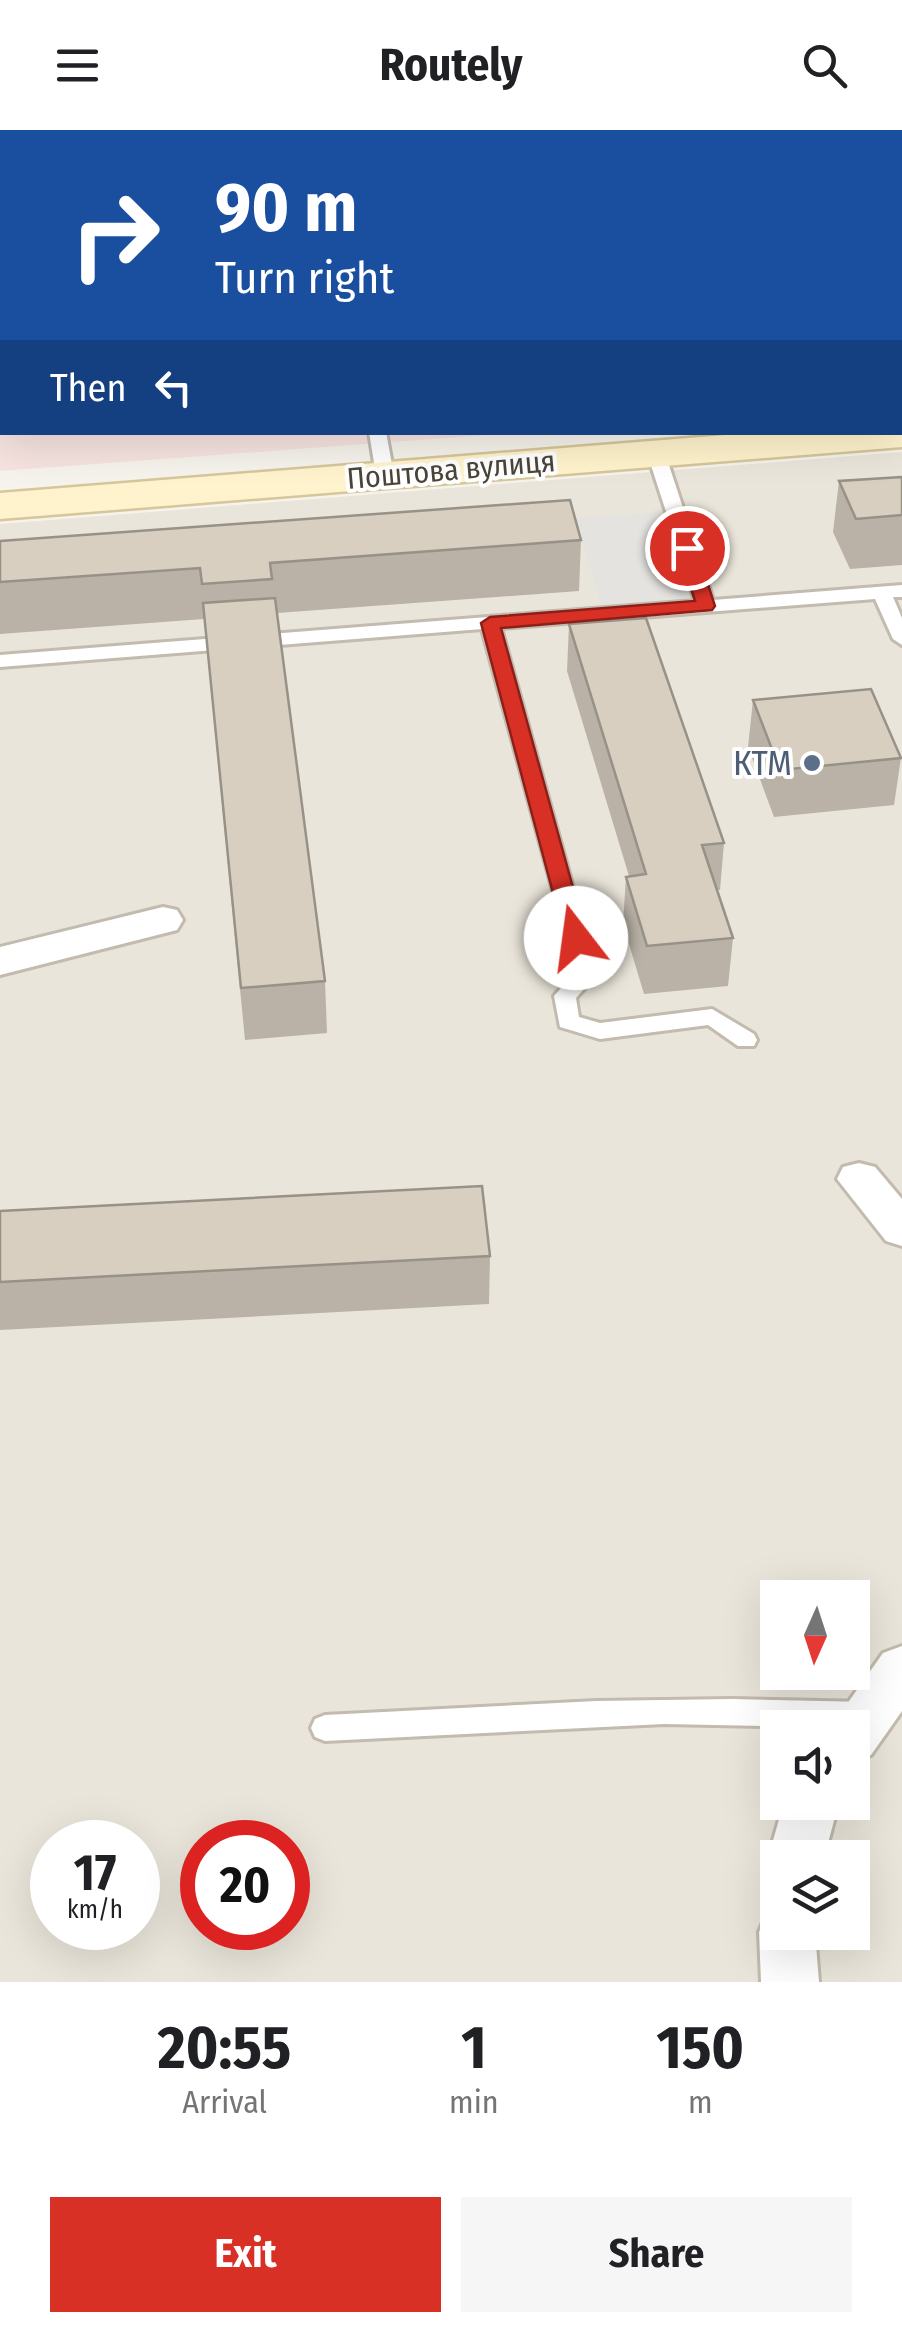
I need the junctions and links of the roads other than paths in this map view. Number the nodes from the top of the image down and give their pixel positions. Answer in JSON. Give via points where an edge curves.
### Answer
{"nodes":[{"id":1,"x":377,"y":435,"type":"edge"},
{"id":2,"x":889,"y":435,"type":"edge"},
{"id":3,"x":656,"y":453,"type":"junction"},
{"id":4,"x":385,"y":475,"type":"junction"},
{"id":5,"x":0,"y":506,"type":"edge"},
{"id":6,"x":892,"y":592,"type":"edge"},
{"id":7,"x":706,"y":606,"type":"junction"},
{"id":8,"x":490,"y":623,"type":"junction"},
{"id":9,"x":902,"y":639,"type":"edge"},
{"id":10,"x":0,"y":662,"type":"edge"},
{"id":11,"x":162,"y":920,"type":"dead end"},
{"id":12,"x":0,"y":960,"type":"edge"},
{"id":13,"x":746,"y":1040,"type":"dead end"},
{"id":14,"x":859,"y":1179,"type":"dead end"},
{"id":15,"x":902,"y":1229,"type":"edge"},
{"id":16,"x":902,"y":1669,"type":"edge"},
{"id":17,"x":764,"y":1710,"type":"edge"},
{"id":18,"x":870,"y":1712,"type":"edge"},
{"id":19,"x":325,"y":1728,"type":"dead end"},
{"id":20,"x":788,"y":1950,"type":"edge"},
{"id":21,"x":790,"y":1982,"type":"edge"}],
"edges":[{"from":1,"to":4,"type":"lane"},
{"from":2,"to":3,"type":"street","name":"Поштова вулиця"},
{"from":3,"to":4,"type":"street","name":"Поштова вулиця"},
{"from":3,"to":7,"type":"lane"},
{"from":4,"to":5,"type":"street","name":"Поштова вулиця"},
{"from":6,"to":7,"type":"lane"},
{"from":6,"to":9,"type":"lane"},
{"from":7,"to":8,"type":"lane"},
{"from":8,"to":10,"type":"lane"},
{"from":8,"to":13,"type":"lane","via":[[586,974],[565,996],[568,1022],[600,1031],[712,1017]]},
{"from":11,"to":12,"type":"street"},
{"from":14,"to":15,"type":"street"},
{"from":16,"to":18,"type":"street"},
{"from":17,"to":19,"type":"lane","via":[[605,1710]]},
{"from":20,"to":21,"type":"street"}]}
